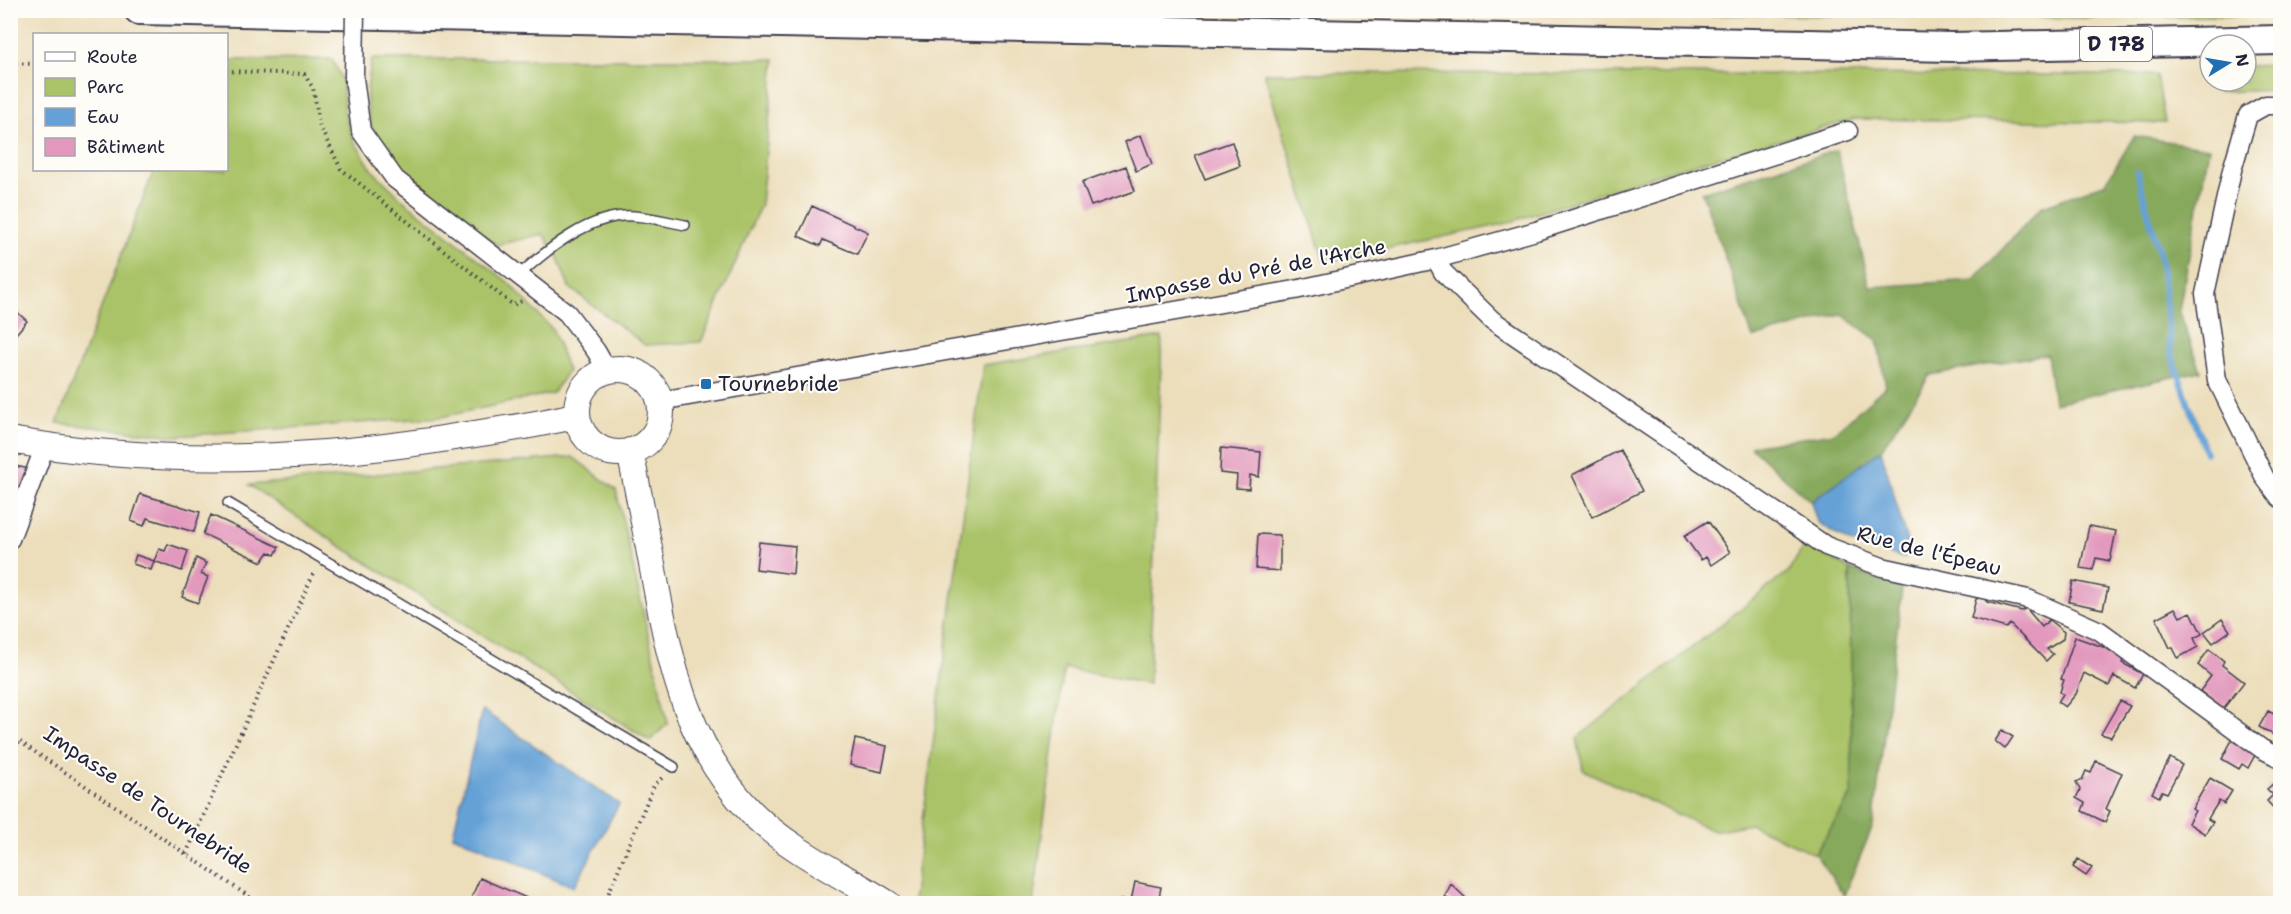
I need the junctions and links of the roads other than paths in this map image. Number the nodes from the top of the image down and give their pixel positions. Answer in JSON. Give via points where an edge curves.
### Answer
{"nodes":[{"id":1,"x":139,"y":10,"type":"edge"},
{"id":2,"x":355,"y":10,"type":"edge"},
{"id":3,"x":2280,"y":40,"type":"edge"},
{"id":4,"x":2280,"y":105,"type":"edge"},
{"id":5,"x":1848,"y":131,"type":"dead end"},
{"id":6,"x":685,"y":225,"type":"dead end"},
{"id":7,"x":1436,"y":259,"type":"junction"},
{"id":8,"x":519,"y":275,"type":"junction"},
{"id":9,"x":607,"y":370,"type":"junction"},
{"id":10,"x":660,"y":401,"type":"junction"},
{"id":11,"x":577,"y":416,"type":"junction"},
{"id":12,"x":10,"y":440,"type":"edge"},
{"id":13,"x":45,"y":446,"type":"junction"},
{"id":14,"x":630,"y":451,"type":"junction"},
{"id":15,"x":2280,"y":498,"type":"edge"},
{"id":16,"x":228,"y":503,"type":"dead end"},
{"id":17,"x":10,"y":538,"type":"edge"},
{"id":18,"x":2280,"y":758,"type":"edge"},
{"id":19,"x":674,"y":767,"type":"road end"},
{"id":20,"x":888,"y":903,"type":"edge"}],
"edges":[{"from":1,"to":3,"type":"main road","number":"D 178","via":[[1952,47]]},
{"from":2,"to":8,"type":"street","bridge":true,"via":[[354,78],[361,131],[395,179]]},
{"from":4,"to":15,"type":"street","via":[[2266,105],[2248,115],[2205,294],[2217,380],[2265,478]]},
{"from":5,"to":7,"type":"street","name":"Impasse du Pré de l'Arche"},
{"from":6,"to":8,"type":"lane","via":[[633,215],[595,223],[544,252]]},
{"from":7,"to":10,"type":"street","name":"Impasse du Pré de l'Arche","via":[[1295,290]]},
{"from":7,"to":18,"type":"street","name":"Rue de l'Épeau","via":[[1443,272],[1492,320],[1826,546],[1882,567],[2028,599],[2100,631],[2262,749]]},
{"from":8,"to":9,"type":"street","via":[[567,313]]},
{"from":9,"to":10,"type":"main road","via":[[633,371],[645,378]]},
{"from":9,"to":11,"type":"main road","via":[[584,388]]},
{"from":10,"to":14,"type":"main road","via":[[661,414],[652,437]]},
{"from":11,"to":13,"type":"main road","via":[[380,450],[284,458],[184,459]]},
{"from":11,"to":14,"type":"main road","via":[[590,441],[602,449]]},
{"from":12,"to":13,"type":"main road"},
{"from":13,"to":17,"type":"street"},
{"from":14,"to":20,"type":"main road","via":[[668,646],[682,702],[701,743],[724,781],[753,814]]},
{"from":16,"to":19,"type":"lane"}]}
